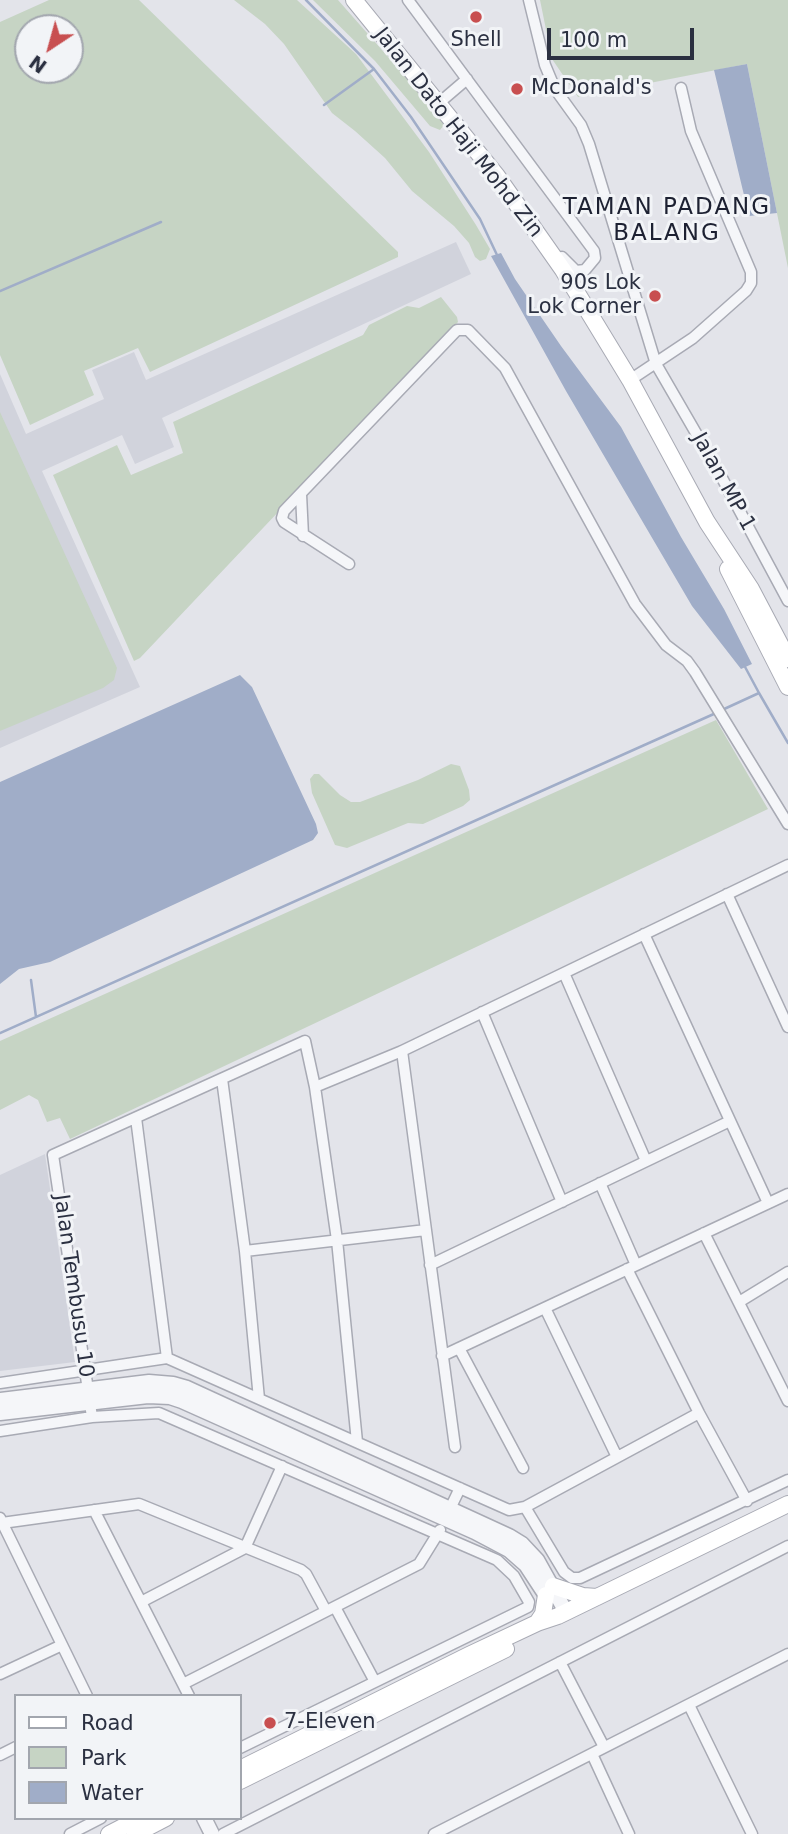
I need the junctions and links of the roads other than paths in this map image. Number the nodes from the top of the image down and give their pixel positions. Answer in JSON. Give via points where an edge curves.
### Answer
{"nodes":[{"id":1,"x":354,"y":0,"type":"edge"},
{"id":2,"x":408,"y":0,"type":"edge"},
{"id":3,"x":529,"y":0,"type":"edge"},
{"id":4,"x":467,"y":79,"type":"junction"},
{"id":5,"x":681,"y":88,"type":"dead end"},
{"id":6,"x":439,"y":103,"type":"junction"},
{"id":7,"x":524,"y":215,"type":"junction"},
{"id":8,"x":656,"y":364,"type":"junction"},
{"id":9,"x":631,"y":380,"type":"junction"},
{"id":10,"x":300,"y":494,"type":"junction"},
{"id":11,"x":708,"y":522,"type":"junction"},
{"id":12,"x":303,"y":536,"type":"junction"},
{"id":13,"x":349,"y":564,"type":"dead end"},
{"id":14,"x":788,"y":601,"type":"edge"},
{"id":15,"x":788,"y":659,"type":"edge"},
{"id":16,"x":788,"y":687,"type":"edge"},
{"id":17,"x":788,"y":824,"type":"edge"},
{"id":18,"x":788,"y":865,"type":"edge"},
{"id":19,"x":727,"y":894,"type":"junction"},
{"id":20,"x":644,"y":934,"type":"junction"},
{"id":21,"x":564,"y":973,"type":"junction"},
{"id":22,"x":482,"y":1012,"type":"junction"},
{"id":23,"x":788,"y":1027,"type":"edge"},
{"id":24,"x":402,"y":1051,"type":"junction"},
{"id":25,"x":222,"y":1079,"type":"junction"},
{"id":26,"x":315,"y":1087,"type":"junction"},
{"id":27,"x":136,"y":1118,"type":"junction"},
{"id":28,"x":730,"y":1121,"type":"junction"},
{"id":29,"x":646,"y":1161,"type":"junction"},
{"id":30,"x":600,"y":1183,"type":"junction"},
{"id":31,"x":788,"y":1194,"type":"edge"},
{"id":32,"x":562,"y":1202,"type":"junction"},
{"id":33,"x":768,"y":1203,"type":"junction"},
{"id":34,"x":426,"y":1230,"type":"junction"},
{"id":35,"x":704,"y":1233,"type":"junction"},
{"id":36,"x":337,"y":1240,"type":"junction"},
{"id":37,"x":245,"y":1251,"type":"junction"},
{"id":38,"x":430,"y":1265,"type":"junction"},
{"id":39,"x":632,"y":1267,"type":"junction"},
{"id":40,"x":788,"y":1272,"type":"edge"},
{"id":41,"x":738,"y":1302,"type":"junction"},
{"id":42,"x":545,"y":1308,"type":"junction"},
{"id":43,"x":459,"y":1348,"type":"junction"},
{"id":44,"x":442,"y":1356,"type":"junction"},
{"id":45,"x":167,"y":1358,"type":"junction"},
{"id":46,"x":86,"y":1370,"type":"junction"},
{"id":47,"x":784,"y":1381,"type":"edge"},
{"id":48,"x":0,"y":1383,"type":"edge"},
{"id":49,"x":89,"y":1396,"type":"junction"},
{"id":50,"x":259,"y":1399,"type":"junction"},
{"id":51,"x":0,"y":1400,"type":"edge"},
{"id":52,"x":788,"y":1401,"type":"edge"},
{"id":53,"x":0,"y":1413,"type":"edge"},
{"id":54,"x":699,"y":1413,"type":"junction"},
{"id":55,"x":92,"y":1417,"type":"junction"},
{"id":56,"x":0,"y":1431,"type":"edge"},
{"id":57,"x":357,"y":1442,"type":"junction"},
{"id":58,"x":455,"y":1447,"type":"dead end"},
{"id":59,"x":617,"y":1457,"type":"junction"},
{"id":60,"x":282,"y":1466,"type":"junction"},
{"id":61,"x":523,"y":1468,"type":"dead end"},
{"id":62,"x":788,"y":1480,"type":"edge"},
{"id":63,"x":460,"y":1488,"type":"junction"},
{"id":64,"x":747,"y":1501,"type":"junction"},
{"id":65,"x":788,"y":1504,"type":"edge"},
{"id":66,"x":525,"y":1507,"type":"junction"},
{"id":67,"x":94,"y":1510,"type":"junction"},
{"id":68,"x":448,"y":1513,"type":"junction"},
{"id":69,"x":1,"y":1520,"type":"edge"},
{"id":70,"x":438,"y":1533,"type":"junction"},
{"id":71,"x":788,"y":1546,"type":"edge"},
{"id":72,"x":245,"y":1548,"type":"junction"},
{"id":73,"x":550,"y":1591,"type":"junction"},
{"id":74,"x":597,"y":1597,"type":"junction"},
{"id":75,"x":141,"y":1602,"type":"junction"},
{"id":76,"x":331,"y":1609,"type":"junction"},
{"id":77,"x":560,"y":1615,"type":"junction"},
{"id":78,"x":537,"y":1623,"type":"junction"},
{"id":79,"x":62,"y":1645,"type":"junction"},
{"id":80,"x":785,"y":1656,"type":"edge"},
{"id":81,"x":560,"y":1662,"type":"junction"},
{"id":82,"x":788,"y":1669,"type":"edge"},
{"id":83,"x":0,"y":1674,"type":"edge"},
{"id":84,"x":374,"y":1680,"type":"junction"},
{"id":85,"x":183,"y":1684,"type":"junction"},
{"id":86,"x":86,"y":1694,"type":"edge"},
{"id":87,"x":188,"y":1694,"type":"edge"},
{"id":88,"x":689,"y":1705,"type":"junction"},
{"id":89,"x":242,"y":1747,"type":"edge"},
{"id":90,"x":604,"y":1747,"type":"junction"},
{"id":91,"x":592,"y":1754,"type":"junction"},
{"id":92,"x":242,"y":1768,"type":"edge"},
{"id":93,"x":242,"y":1781,"type":"edge"},
{"id":94,"x":97,"y":1820,"type":"edge"},
{"id":95,"x":137,"y":1820,"type":"edge"},
{"id":96,"x":162,"y":1820,"type":"edge"},
{"id":97,"x":70,"y":1834,"type":"edge"},
{"id":98,"x":109,"y":1834,"type":"edge"},
{"id":99,"x":135,"y":1834,"type":"edge"},
{"id":100,"x":223,"y":1834,"type":"edge"},
{"id":101,"x":434,"y":1834,"type":"edge"},
{"id":102,"x":628,"y":1834,"type":"edge"},
{"id":103,"x":752,"y":1834,"type":"edge"}],
"edges":[{"from":1,"to":6,"type":"main road","name":"Jalan Dato Haji Mohd Zin"},
{"from":2,"to":4,"type":"street"},
{"from":3,"to":8,"type":"street","name":"Jalan MP 1","via":[[545,65],[589,144]]},
{"from":4,"to":6,"type":"street"},
{"from":4,"to":7,"type":"street","via":[[594,251],[592,264],[576,271]]},
{"from":5,"to":8,"type":"street","via":[[691,131],[752,278],[746,291]]},
{"from":6,"to":7,"type":"main road","name":"Jalan Dato Haji Mohd Zin"},
{"from":7,"to":9,"type":"main road","name":"Jalan Dato Haji Mohd Zin"},
{"from":8,"to":9,"type":"street"},
{"from":8,"to":14,"type":"street","name":"Jalan MP 1"},
{"from":9,"to":11,"type":"main road","name":"Jalan Dato Haji Mohd Zin"},
{"from":10,"to":12,"type":"street"},
{"from":10,"to":12,"type":"street","via":[[282,518]]},
{"from":10,"to":17,"type":"street","via":[[457,330],[468,330],[505,368],[635,604],[666,645],[687,661]]},
{"from":11,"to":15,"type":"main road"},
{"from":11,"to":16,"type":"main road"},
{"from":12,"to":13,"type":"street"},
{"from":18,"to":19,"type":"street"},
{"from":19,"to":20,"type":"street"},
{"from":19,"to":23,"type":"street"},
{"from":20,"to":21,"type":"street"},
{"from":20,"to":28,"type":"street"},
{"from":21,"to":22,"type":"street"},
{"from":21,"to":29,"type":"street"},
{"from":22,"to":24,"type":"street"},
{"from":22,"to":32,"type":"street"},
{"from":24,"to":26,"type":"street"},
{"from":24,"to":34,"type":"street"},
{"from":25,"to":26,"type":"street","via":[[306,1041]]},
{"from":25,"to":27,"type":"street"},
{"from":25,"to":37,"type":"street"},
{"from":26,"to":36,"type":"street"},
{"from":27,"to":45,"type":"street"},
{"from":27,"to":46,"type":"street","name":"Jalan Tembusu 10","via":[[53,1156]]},
{"from":28,"to":29,"type":"street"},
{"from":28,"to":33,"type":"street"},
{"from":29,"to":30,"type":"street"},
{"from":30,"to":32,"type":"street"},
{"from":30,"to":39,"type":"street"},
{"from":31,"to":33,"type":"street"},
{"from":32,"to":38,"type":"street"},
{"from":33,"to":35,"type":"street"},
{"from":34,"to":36,"type":"street"},
{"from":34,"to":38,"type":"street"},
{"from":35,"to":39,"type":"street"},
{"from":35,"to":41,"type":"street"},
{"from":36,"to":37,"type":"street"},
{"from":36,"to":57,"type":"street"},
{"from":37,"to":50,"type":"street"},
{"from":38,"to":44,"type":"street"},
{"from":39,"to":42,"type":"street"},
{"from":39,"to":54,"type":"street"},
{"from":40,"to":41,"type":"street"},
{"from":41,"to":47,"type":"street"},
{"from":42,"to":43,"type":"street"},
{"from":42,"to":59,"type":"street"},
{"from":43,"to":44,"type":"street"},
{"from":43,"to":61,"type":"street"},
{"from":44,"to":58,"type":"street"},
{"from":45,"to":46,"type":"street"},
{"from":45,"to":50,"type":"street"},
{"from":46,"to":48,"type":"street"},
{"from":46,"to":49,"type":"street","name":"Jalan Tembusu 10"},
{"from":47,"to":52,"type":"street"},
{"from":49,"to":51,"type":"street"},
{"from":49,"to":53,"type":"street"},
{"from":49,"to":55,"type":"street","name":"Jalan Tembusu 10"},
{"from":49,"to":68,"type":"street","via":[[149,1382],[180,1386]]},
{"from":50,"to":57,"type":"street"},
{"from":54,"to":59,"type":"street"},
{"from":54,"to":64,"type":"street"},
{"from":55,"to":56,"type":"street"},
{"from":55,"to":60,"type":"street","via":[[159,1413]]},
{"from":57,"to":63,"type":"street"},
{"from":59,"to":66,"type":"street"},
{"from":60,"to":70,"type":"street"},
{"from":60,"to":72,"type":"street"},
{"from":62,"to":64,"type":"street"},
{"from":63,"to":66,"type":"street","via":[[509,1510]]},
{"from":63,"to":68,"type":"street"},
{"from":64,"to":66,"type":"street","via":[[580,1578],[564,1572]]},
{"from":65,"to":74,"type":"main road"},
{"from":67,"to":69,"type":"street"},
{"from":67,"to":72,"type":"street","via":[[139,1503]]},
{"from":67,"to":75,"type":"street"},
{"from":68,"to":70,"type":"street"},
{"from":68,"to":73,"type":"street","via":[[509,1550]]},
{"from":69,"to":79,"type":"street"},
{"from":70,"to":76,"type":"street","via":[[419,1564]]},
{"from":70,"to":84,"type":"street","via":[[506,1567],[529,1605]]},
{"from":71,"to":81,"type":"street"},
{"from":72,"to":75,"type":"street"},
{"from":72,"to":76,"type":"street","via":[[301,1570]]},
{"from":73,"to":74,"type":"main road"},
{"from":73,"to":77,"type":"street"},
{"from":73,"to":78,"type":"main road"},
{"from":74,"to":77,"type":"main road"},
{"from":75,"to":85,"type":"street"},
{"from":76,"to":84,"type":"street"},
{"from":76,"to":85,"type":"street"},
{"from":77,"to":78,"type":"main road"},
{"from":77,"to":93,"type":"main road","via":[[536,1634]]},
{"from":78,"to":92,"type":"main road"},
{"from":79,"to":83,"type":"street"},
{"from":79,"to":86,"type":"street"},
{"from":80,"to":82,"type":"street"},
{"from":80,"to":88,"type":"street"},
{"from":81,"to":90,"type":"street"},
{"from":81,"to":100,"type":"street"},
{"from":84,"to":89,"type":"street"},
{"from":85,"to":87,"type":"street"},
{"from":88,"to":90,"type":"street"},
{"from":88,"to":103,"type":"street"},
{"from":90,"to":91,"type":"street"},
{"from":91,"to":101,"type":"street"},
{"from":91,"to":102,"type":"street"},
{"from":94,"to":97,"type":"street"},
{"from":95,"to":98,"type":"main road"},
{"from":96,"to":99,"type":"main road"}]}
